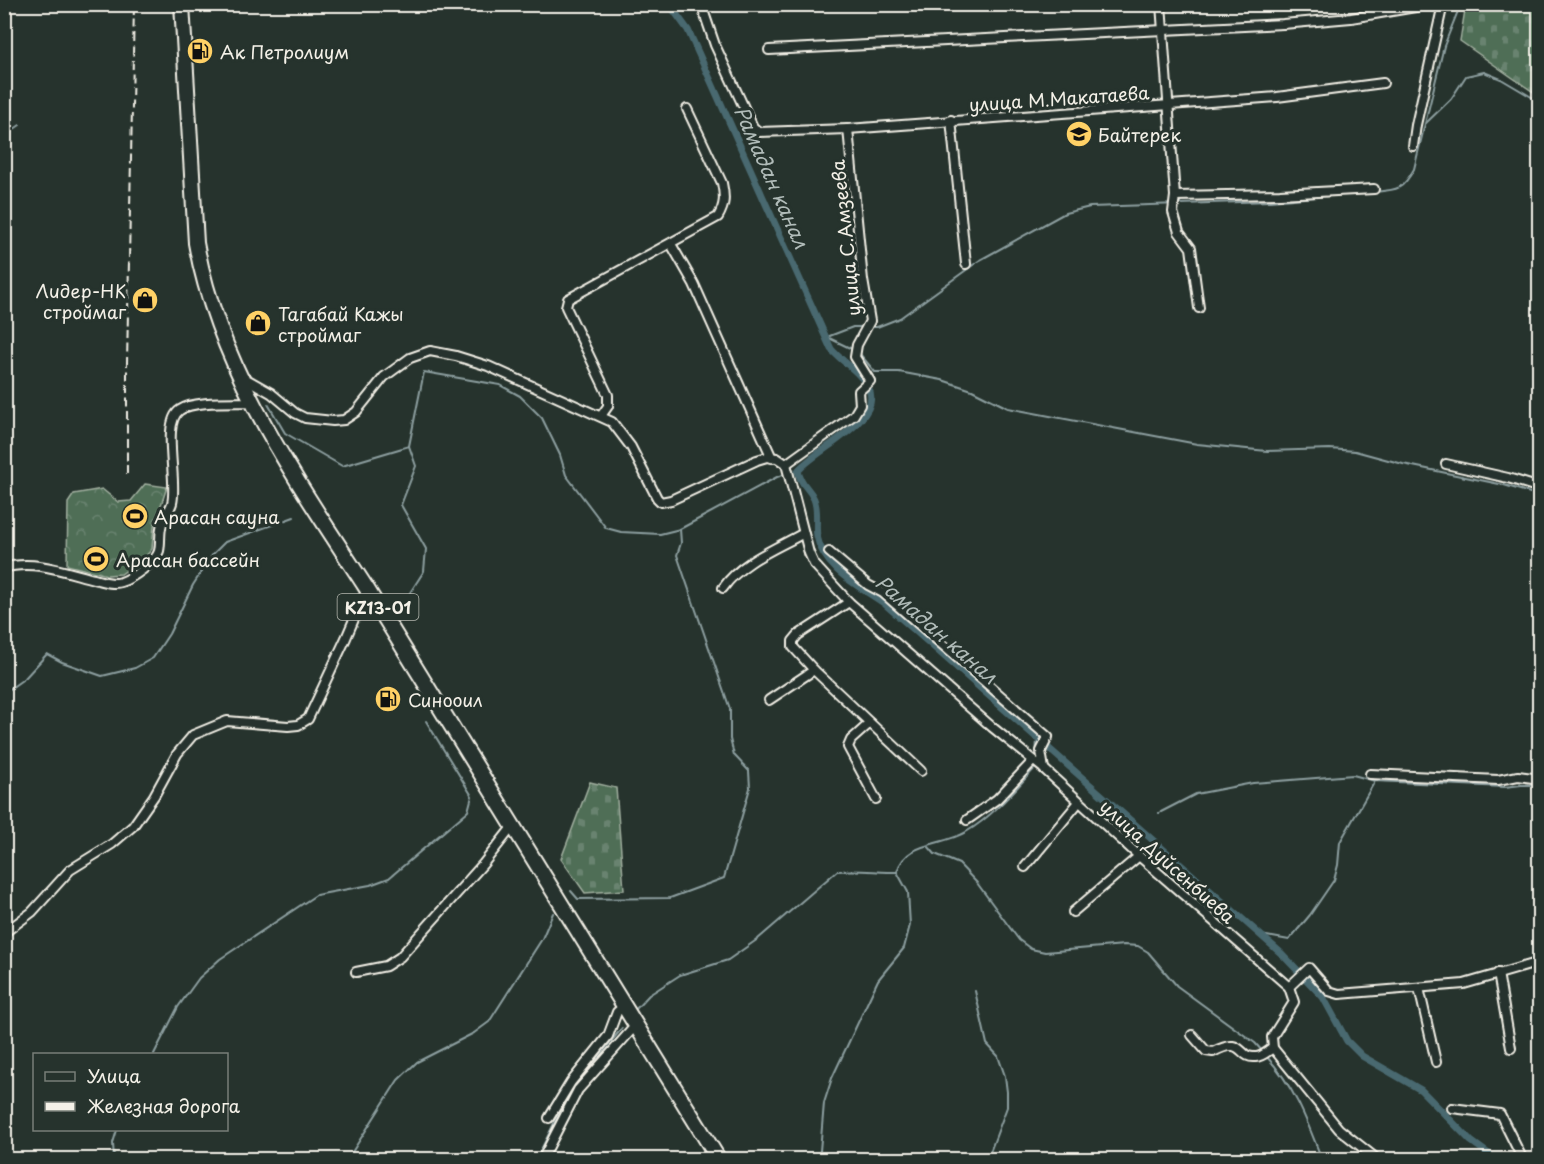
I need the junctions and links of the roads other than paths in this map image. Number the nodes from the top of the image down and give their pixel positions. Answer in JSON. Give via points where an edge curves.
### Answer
{"nodes":[{"id":1,"x":182,"y":4,"type":"edge"},
{"id":2,"x":701,"y":4,"type":"edge"},
{"id":3,"x":1161,"y":4,"type":"edge"},
{"id":4,"x":1433,"y":4,"type":"edge"},
{"id":5,"x":1443,"y":4,"type":"edge"},
{"id":6,"x":1163,"y":31,"type":"junction"},
{"id":7,"x":769,"y":50,"type":"dead end"},
{"id":8,"x":1383,"y":83,"type":"dead end"},
{"id":9,"x":1168,"y":106,"type":"junction"},
{"id":10,"x":687,"y":109,"type":"dead end"},
{"id":11,"x":951,"y":120,"type":"junction"},
{"id":12,"x":848,"y":129,"type":"junction"},
{"id":13,"x":1413,"y":146,"type":"dead end"},
{"id":14,"x":1374,"y":189,"type":"dead end"},
{"id":15,"x":1175,"y":196,"type":"junction"},
{"id":16,"x":671,"y":244,"type":"junction"},
{"id":17,"x":966,"y":264,"type":"dead end"},
{"id":18,"x":1199,"y":308,"type":"dead end"},
{"id":19,"x":240,"y":375,"type":"junction"},
{"id":20,"x":253,"y":402,"type":"junction"},
{"id":21,"x":601,"y":416,"type":"junction"},
{"id":22,"x":772,"y":458,"type":"junction"},
{"id":23,"x":786,"y":464,"type":"junction"},
{"id":24,"x":1446,"y":464,"type":"dead end"},
{"id":25,"x":1539,"y":488,"type":"edge"},
{"id":26,"x":802,"y":534,"type":"junction"},
{"id":27,"x":830,"y":552,"type":"dead end"},
{"id":28,"x":4,"y":568,"type":"edge"},
{"id":29,"x":723,"y":588,"type":"dead end"},
{"id":30,"x":367,"y":589,"type":"junction"},
{"id":31,"x":849,"y":602,"type":"junction"},
{"id":32,"x":814,"y":670,"type":"junction"},
{"id":33,"x":769,"y":700,"type":"dead end"},
{"id":34,"x":870,"y":723,"type":"junction"},
{"id":35,"x":1033,"y":761,"type":"junction"},
{"id":36,"x":1044,"y":769,"type":"junction"},
{"id":37,"x":921,"y":771,"type":"dead end"},
{"id":38,"x":1370,"y":774,"type":"dead end"},
{"id":39,"x":1539,"y":779,"type":"edge"},
{"id":40,"x":876,"y":799,"type":"dead end"},
{"id":41,"x":1079,"y":802,"type":"junction"},
{"id":42,"x":967,"y":820,"type":"dead end"},
{"id":43,"x":513,"y":826,"type":"junction"},
{"id":44,"x":1139,"y":856,"type":"junction"},
{"id":45,"x":1025,"y":867,"type":"dead end"},
{"id":46,"x":1073,"y":912,"type":"dead end"},
{"id":47,"x":4,"y":933,"type":"edge"},
{"id":48,"x":1539,"y":962,"type":"edge"},
{"id":49,"x":356,"y":972,"type":"dead end"},
{"id":50,"x":1498,"y":973,"type":"junction"},
{"id":51,"x":1288,"y":987,"type":"junction"},
{"id":52,"x":1419,"y":988,"type":"junction"},
{"id":53,"x":624,"y":1005,"type":"junction"},
{"id":54,"x":636,"y":1025,"type":"junction"},
{"id":55,"x":1192,"y":1035,"type":"dead end"},
{"id":56,"x":1273,"y":1048,"type":"junction"},
{"id":57,"x":1511,"y":1048,"type":"dead end"},
{"id":58,"x":1436,"y":1062,"type":"dead end"},
{"id":59,"x":1452,"y":1108,"type":"dead end"},
{"id":60,"x":549,"y":1118,"type":"dead end"},
{"id":61,"x":1374,"y":1158,"type":"edge"},
{"id":62,"x":542,"y":1160,"type":"edge"},
{"id":63,"x":719,"y":1160,"type":"edge"},
{"id":64,"x":1523,"y":1160,"type":"edge"}],
"edges":[{"from":1,"to":19,"type":"highway","number":"KZ13-01","via":[[196,243],[211,306]]},
{"from":2,"to":12,"type":"street","via":[[715,45],[753,127],[759,132]]},
{"from":3,"to":6,"type":"street"},
{"from":4,"to":6,"type":"street","via":[[1352,18]]},
{"from":5,"to":13,"type":"street"},
{"from":6,"to":7,"type":"street"},
{"from":6,"to":9,"type":"street"},
{"from":8,"to":9,"type":"street","name":"улица М.Макатаева"},
{"from":9,"to":11,"type":"street","name":"улица М.Макатаева"},
{"from":9,"to":15,"type":"street","name":"улица М.Макатаева"},
{"from":10,"to":16,"type":"street","via":[[725,197],[718,218]]},
{"from":11,"to":12,"type":"street","name":"улица М.Макатаева"},
{"from":11,"to":17,"type":"street","name":"улица М.Макатаева"},
{"from":12,"to":23,"type":"street","name":"улица С.Амзеева","via":[[870,321],[855,357],[870,381],[859,391],[860,405],[854,415]]},
{"from":14,"to":15,"type":"street"},
{"from":15,"to":18,"type":"street","name":"улица М.Макатаева","via":[[1173,212],[1179,232],[1191,248]]},
{"from":16,"to":21,"type":"street","via":[[568,299],[566,307],[608,395],[608,406]]},
{"from":16,"to":22,"type":"street","via":[[694,284]]},
{"from":19,"to":20,"type":"highway","number":"KZ13-01"},
{"from":19,"to":21,"type":"street","via":[[305,418],[344,420],[356,412],[384,376],[410,358],[430,351],[488,366]]},
{"from":20,"to":28,"type":"street","via":[[195,405],[180,410],[173,419],[172,503],[162,525],[158,553],[151,564],[120,583],[36,566]]},
{"from":20,"to":30,"type":"highway","number":"KZ13-01"},
{"from":21,"to":22,"type":"street","via":[[612,422],[631,447],[661,501],[671,500],[757,460]]},
{"from":22,"to":23,"type":"street"},
{"from":23,"to":26,"type":"street","name":"улица Дуйсенбиева"},
{"from":24,"to":25,"type":"street"},
{"from":26,"to":29,"type":"street","via":[[759,557],[732,576]]},
{"from":26,"to":31,"type":"street","name":"улица Дуйсенбиева","via":[[814,564]]},
{"from":27,"to":36,"type":"street","via":[[883,593],[1048,737],[1041,751]]},
{"from":30,"to":43,"type":"highway","number":"KZ13-01"},
{"from":30,"to":47,"type":"street","via":[[308,719],[288,726],[227,721],[193,735],[184,743],[133,826],[70,870],[32,912]]},
{"from":31,"to":32,"type":"street","via":[[793,641],[793,647]]},
{"from":31,"to":35,"type":"street","name":"улица Дуйсенбиева"},
{"from":32,"to":33,"type":"street"},
{"from":32,"to":34,"type":"street"},
{"from":34,"to":37,"type":"street"},
{"from":34,"to":40,"type":"street","via":[[848,747]]},
{"from":35,"to":36,"type":"street","name":"улица Дуйсенбиева"},
{"from":35,"to":42,"type":"street","via":[[997,800]]},
{"from":36,"to":41,"type":"street","name":"улица Дуйсенбиева"},
{"from":38,"to":39,"type":"street"},
{"from":41,"to":44,"type":"street","name":"улица Дуйсенбиева"},
{"from":41,"to":45,"type":"street"},
{"from":43,"to":49,"type":"street","via":[[400,957],[386,966]]},
{"from":43,"to":53,"type":"highway","number":"KZ13-01"},
{"from":44,"to":46,"type":"street"},
{"from":44,"to":51,"type":"street","name":"улица Дуйсенбиева"},
{"from":48,"to":50,"type":"street"},
{"from":50,"to":52,"type":"street","via":[[1464,984]]},
{"from":50,"to":57,"type":"street"},
{"from":51,"to":52,"type":"street","via":[[1309,968],[1329,991],[1339,994]]},
{"from":51,"to":56,"type":"street","via":[[1294,1002],[1272,1037]]},
{"from":52,"to":58,"type":"street"},
{"from":53,"to":54,"type":"highway","number":"KZ13-01"},
{"from":53,"to":60,"type":"street","via":[[617,1012],[608,1036],[571,1082]]},
{"from":54,"to":62,"type":"street","via":[[578,1090]]},
{"from":54,"to":63,"type":"highway","number":"KZ13-01"},
{"from":55,"to":56,"type":"street","via":[[1206,1051],[1234,1045],[1258,1058]]},
{"from":56,"to":61,"type":"street","via":[[1339,1129]]},
{"from":59,"to":64,"type":"street","via":[[1500,1114]]}]}
